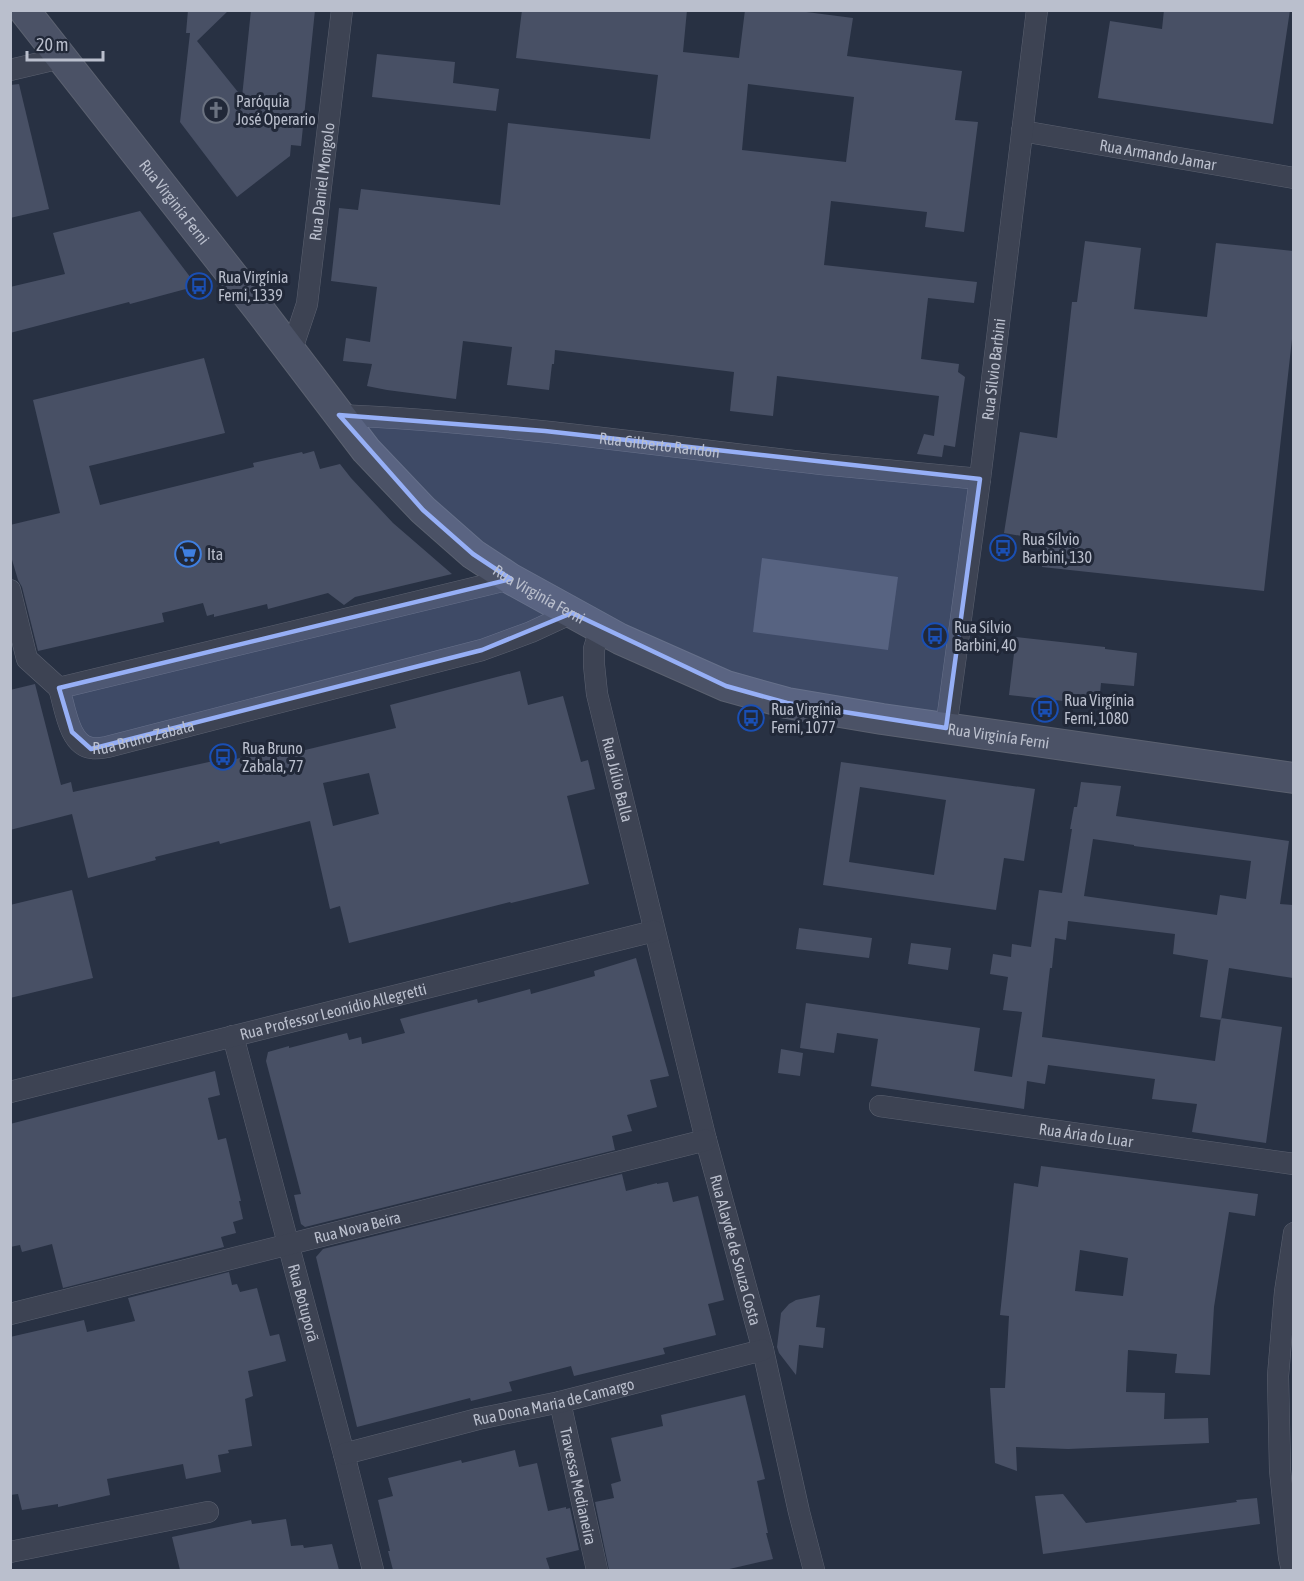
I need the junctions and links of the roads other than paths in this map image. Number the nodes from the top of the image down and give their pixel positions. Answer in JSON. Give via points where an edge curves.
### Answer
{"nodes":[{"id":1,"x":24,"y":10,"type":"edge"},
{"id":2,"x":342,"y":10,"type":"edge"},
{"id":3,"x":1037,"y":10,"type":"edge"},
{"id":4,"x":61,"y":58,"type":"junction"},
{"id":5,"x":10,"y":70,"type":"edge"},
{"id":6,"x":1022,"y":131,"type":"junction"},
{"id":7,"x":1293,"y":178,"type":"edge"},
{"id":8,"x":291,"y":352,"type":"junction"},
{"id":9,"x":339,"y":415,"type":"junction"},
{"id":10,"x":980,"y":479,"type":"junction"},
{"id":11,"x":511,"y":579,"type":"junction"},
{"id":12,"x":10,"y":590,"type":"edge"},
{"id":13,"x":572,"y":613,"type":"junction"},
{"id":14,"x":600,"y":629,"type":"junction"},
{"id":15,"x":59,"y":688,"type":"junction"},
{"id":16,"x":946,"y":728,"type":"junction"},
{"id":17,"x":1293,"y":778,"type":"edge"},
{"id":18,"x":654,"y":931,"type":"junction"},
{"id":19,"x":233,"y":1036,"type":"junction"},
{"id":20,"x":10,"y":1092,"type":"edge"},
{"id":21,"x":880,"y":1106,"type":"dead end"},
{"id":22,"x":705,"y":1140,"type":"junction"},
{"id":23,"x":1293,"y":1164,"type":"edge"},
{"id":24,"x":1293,"y":1233,"type":"edge"},
{"id":25,"x":289,"y":1244,"type":"junction"},
{"id":26,"x":10,"y":1314,"type":"edge"},
{"id":27,"x":763,"y":1350,"type":"junction"},
{"id":28,"x":560,"y":1402,"type":"junction"},
{"id":29,"x":344,"y":1454,"type":"junction"},
{"id":30,"x":208,"y":1512,"type":"dead end"},
{"id":31,"x":10,"y":1552,"type":"edge"},
{"id":32,"x":372,"y":1570,"type":"edge"},
{"id":33,"x":597,"y":1570,"type":"edge"},
{"id":34,"x":814,"y":1570,"type":"edge"},
{"id":35,"x":1292,"y":1570,"type":"edge"}],
"edges":[{"from":1,"to":4,"type":"street","name":"Rua Virginía Ferni"},
{"from":2,"to":8,"type":"street","name":"Rua Daniel Mongolo","via":[[307,304]]},
{"from":3,"to":6,"type":"street","name":"Rua Silvio Barbini"},
{"from":4,"to":5,"type":"street"},
{"from":4,"to":8,"type":"street","name":"Rua Virginía Ferni"},
{"from":6,"to":7,"type":"street","name":"Rua Armando Jamar"},
{"from":6,"to":10,"type":"street","name":"Rua Silvio Barbini"},
{"from":8,"to":9,"type":"street","name":"Rua Virginía Ferni"},
{"from":9,"to":10,"type":"street","name":"Rua Gilberto Randon","via":[[545,431]]},
{"from":9,"to":11,"type":"street","name":"Rua Virginía Ferni","via":[[423,510],[473,554]]},
{"from":10,"to":16,"type":"street","name":"Rua Silvio Barbini"},
{"from":11,"to":13,"type":"street","name":"Rua Virginía Ferni"},
{"from":11,"to":15,"type":"street"},
{"from":12,"to":15,"type":"street","via":[[27,659]]},
{"from":13,"to":14,"type":"street","name":"Rua Virginía Ferni"},
{"from":13,"to":15,"type":"street","name":"Rua Bruno Zabala","via":[[482,650],[107,747],[91,749],[77,741]]},
{"from":14,"to":16,"type":"street","name":"Rua Virginía Ferni","via":[[726,686],[787,703]]},
{"from":14,"to":18,"type":"street","name":"Rua Júlio Balla","via":[[594,649],[597,694]]},
{"from":16,"to":17,"type":"street","name":"Rua Virginía Ferni"},
{"from":18,"to":19,"type":"street","name":"Rua Professor Leonídio Allegretti"},
{"from":18,"to":22,"type":"street","name":"Rua Alayde de Souza Costa"},
{"from":19,"to":20,"type":"street","name":"Rua Professor Leonídio Allegretti"},
{"from":19,"to":25,"type":"street","name":"Rua Botuporã"},
{"from":21,"to":23,"type":"street","name":"Rua Ária do Luar"},
{"from":22,"to":25,"type":"street","name":"Rua Nova Beira"},
{"from":22,"to":27,"type":"street","name":"Rua Alayde de Souza Costa"},
{"from":24,"to":35,"type":"street","via":[[1278,1376],[1280,1470]]},
{"from":25,"to":26,"type":"street","name":"Rua Nova Beira"},
{"from":25,"to":29,"type":"street","name":"Rua Botuporã"},
{"from":27,"to":28,"type":"street","name":"Rua Dona Maria de Camargo"},
{"from":27,"to":34,"type":"street","name":"Rua Alayde de Souza Costa"},
{"from":28,"to":29,"type":"street","name":"Rua Dona Maria de Camargo"},
{"from":28,"to":33,"type":"street","name":"Travessa Medianeira"},
{"from":29,"to":32,"type":"street","name":"Rua Botuporã"},
{"from":30,"to":31,"type":"street"}]}
